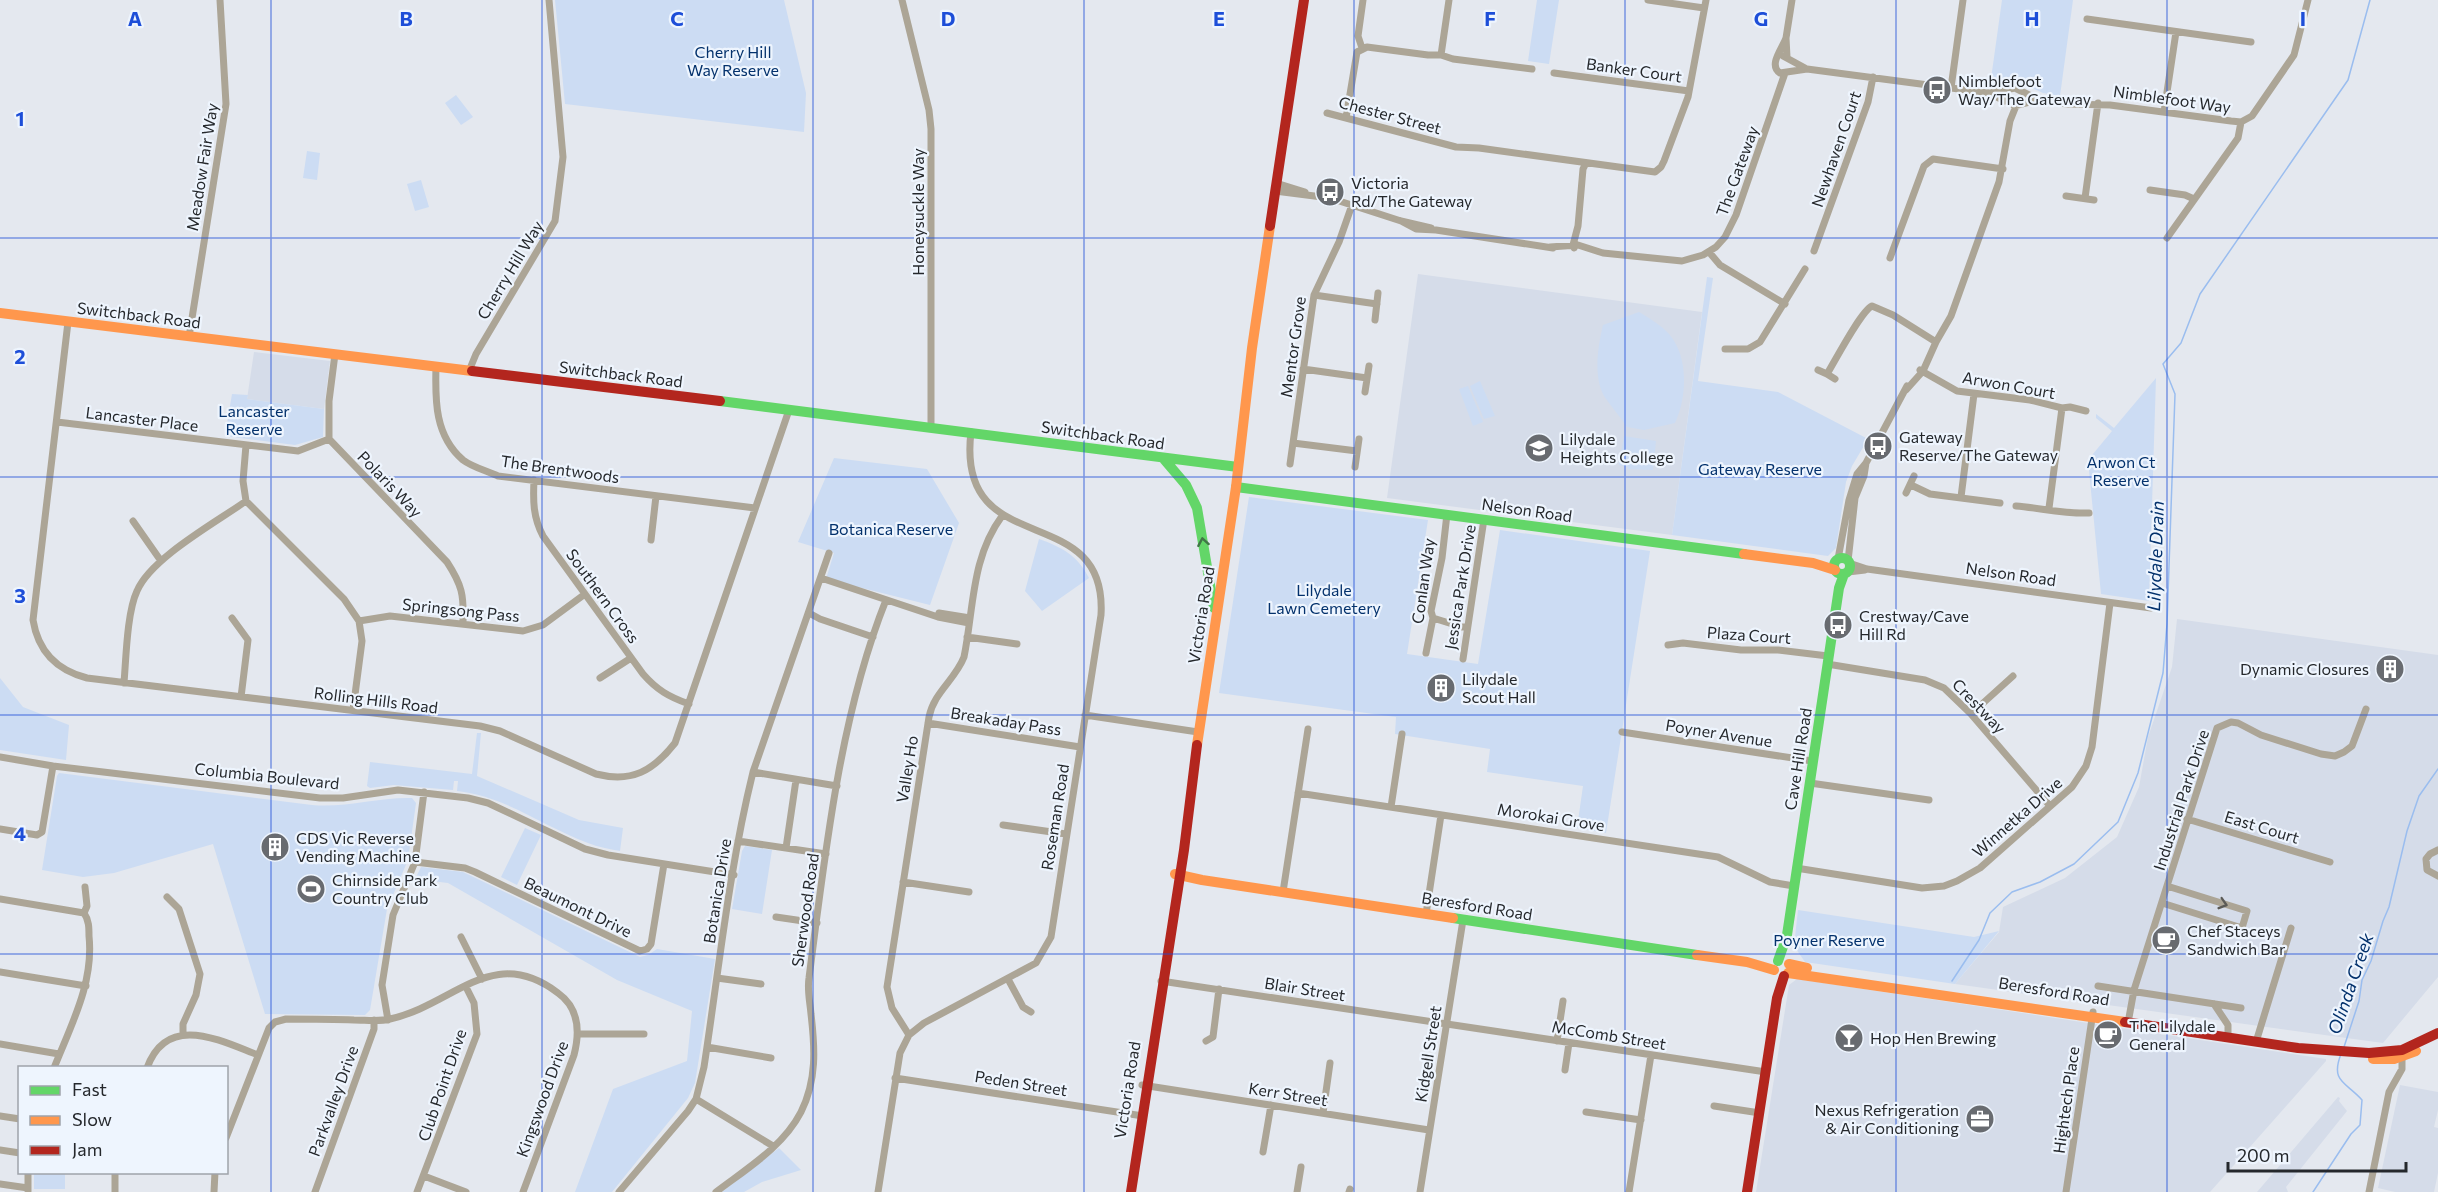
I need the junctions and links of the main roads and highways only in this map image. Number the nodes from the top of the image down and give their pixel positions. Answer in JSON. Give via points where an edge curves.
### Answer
{"nodes":[{"id":1,"x":1306,"y":0,"type":"edge"},
{"id":2,"x":0,"y":313,"type":"edge"},
{"id":3,"x":1162,"y":458,"type":"junction"},
{"id":4,"x":1238,"y":467,"type":"junction"},
{"id":5,"x":1236,"y":487,"type":"junction"},
{"id":6,"x":1842,"y":567,"type":"joint"},
{"id":7,"x":1215,"y":621,"type":"junction"},
{"id":8,"x":1177,"y":876,"type":"junction"},
{"id":9,"x":1782,"y":968,"type":"junction"},
{"id":10,"x":2436,"y":1034,"type":"edge"},
{"id":11,"x":1130,"y":1191,"type":"edge"},
{"id":12,"x":1747,"y":1192,"type":"edge"}],
"edges":[{"from":1,"to":4,"type":"main road","name":"Victoria Road","via":[[1246,390]]},
{"from":2,"to":3,"type":"main road","name":"Switchback Road"},
{"from":3,"to":4,"type":"main road","name":"Switchback Road"},
{"from":7,"to":3,"type":"main road","one_way":true,"via":[[1197,508],[1186,484]]},
{"from":4,"to":5,"type":"main road","name":"Victoria Road"},
{"from":5,"to":6,"type":"main road","name":"Nelson Road"},
{"from":5,"to":7,"type":"main road","name":"Victoria Road"},
{"from":6,"to":9,"type":"main road","name":"Cave Hill Road"},
{"from":7,"to":8,"type":"main road","name":"Victoria Road"},
{"from":8,"to":9,"type":"main road","name":"Beresford Road"},
{"from":8,"to":11,"type":"main road","name":"Victoria Road"},
{"from":9,"to":10,"type":"main road","name":"Beresford Road","via":[[2377,1059],[2419,1048]]},
{"from":9,"to":12,"type":"main road","name":"Cave Hill Road"}]}
